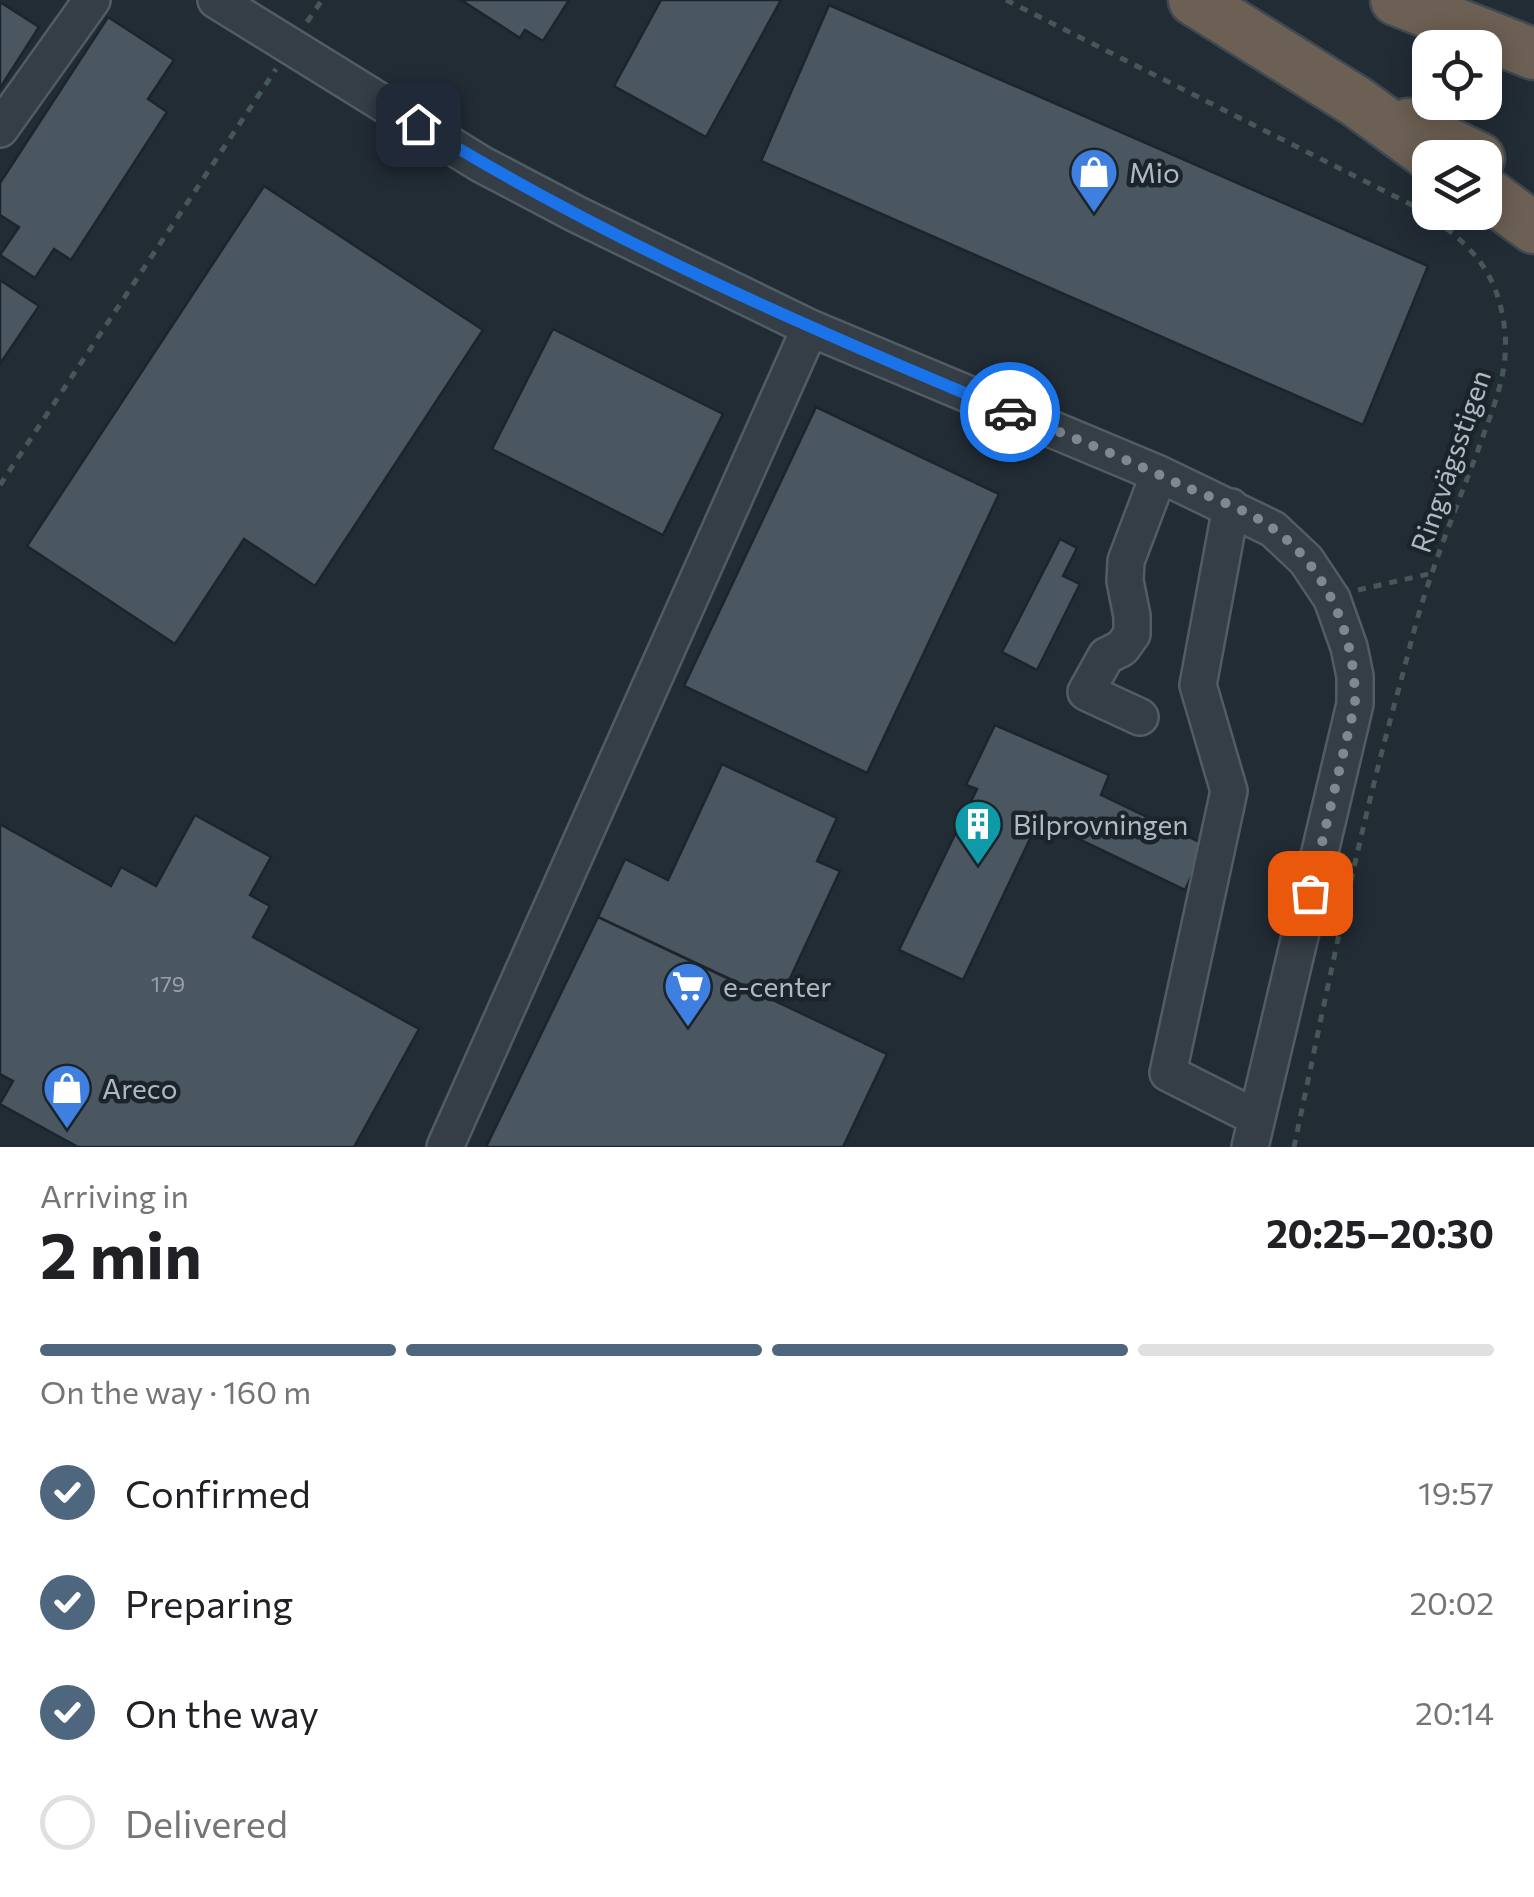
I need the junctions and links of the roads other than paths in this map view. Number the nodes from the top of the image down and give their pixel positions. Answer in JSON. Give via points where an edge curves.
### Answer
{"nodes":[{"id":1,"x":92,"y":0,"type":"edge"},
{"id":2,"x":216,"y":0,"type":"edge"},
{"id":3,"x":1194,"y":0,"type":"edge"},
{"id":4,"x":1396,"y":0,"type":"edge"},
{"id":5,"x":1534,"y":54,"type":"edge"},
{"id":6,"x":1357,"y":102,"type":"junction"},
{"id":7,"x":0,"y":129,"type":"edge"},
{"id":8,"x":1444,"y":140,"type":"edge"},
{"id":9,"x":1412,"y":142,"type":"edge"},
{"id":10,"x":1502,"y":169,"type":"edge"},
{"id":11,"x":1534,"y":184,"type":"edge"},
{"id":12,"x":1502,"y":204,"type":"edge"},
{"id":13,"x":1534,"y":228,"type":"edge"},
{"id":14,"x":810,"y":328,"type":"junction"},
{"id":15,"x":1159,"y":474,"type":"junction"},
{"id":16,"x":1231,"y":507,"type":"junction"},
{"id":17,"x":1140,"y":717,"type":"dead end"},
{"id":18,"x":1254,"y":1132,"type":"edge"},
{"id":19,"x":445,"y":1147,"type":"edge"}],
"edges":[{"from":1,"to":7,"type":"street"},
{"from":2,"to":14,"type":"street","via":[[481,164]]},
{"from":3,"to":6,"type":"highway"},
{"from":4,"to":5,"type":"highway"},
{"from":6,"to":8,"type":"highway"},
{"from":6,"to":9,"type":"highway"},
{"from":10,"to":11,"type":"highway"},
{"from":12,"to":13,"type":"highway"},
{"from":14,"to":15,"type":"street"},
{"from":14,"to":19,"type":"street"},
{"from":15,"to":16,"type":"street"},
{"from":15,"to":17,"type":"street","via":[[1126,561],[1132,634],[1106,656],[1086,692]]},
{"from":16,"to":18,"type":"street","via":[[1198,685],[1230,791],[1168,1072]]},
{"from":16,"to":18,"type":"street","via":[[1274,529],[1306,560],[1327,590],[1355,676],[1355,704]]}]}
